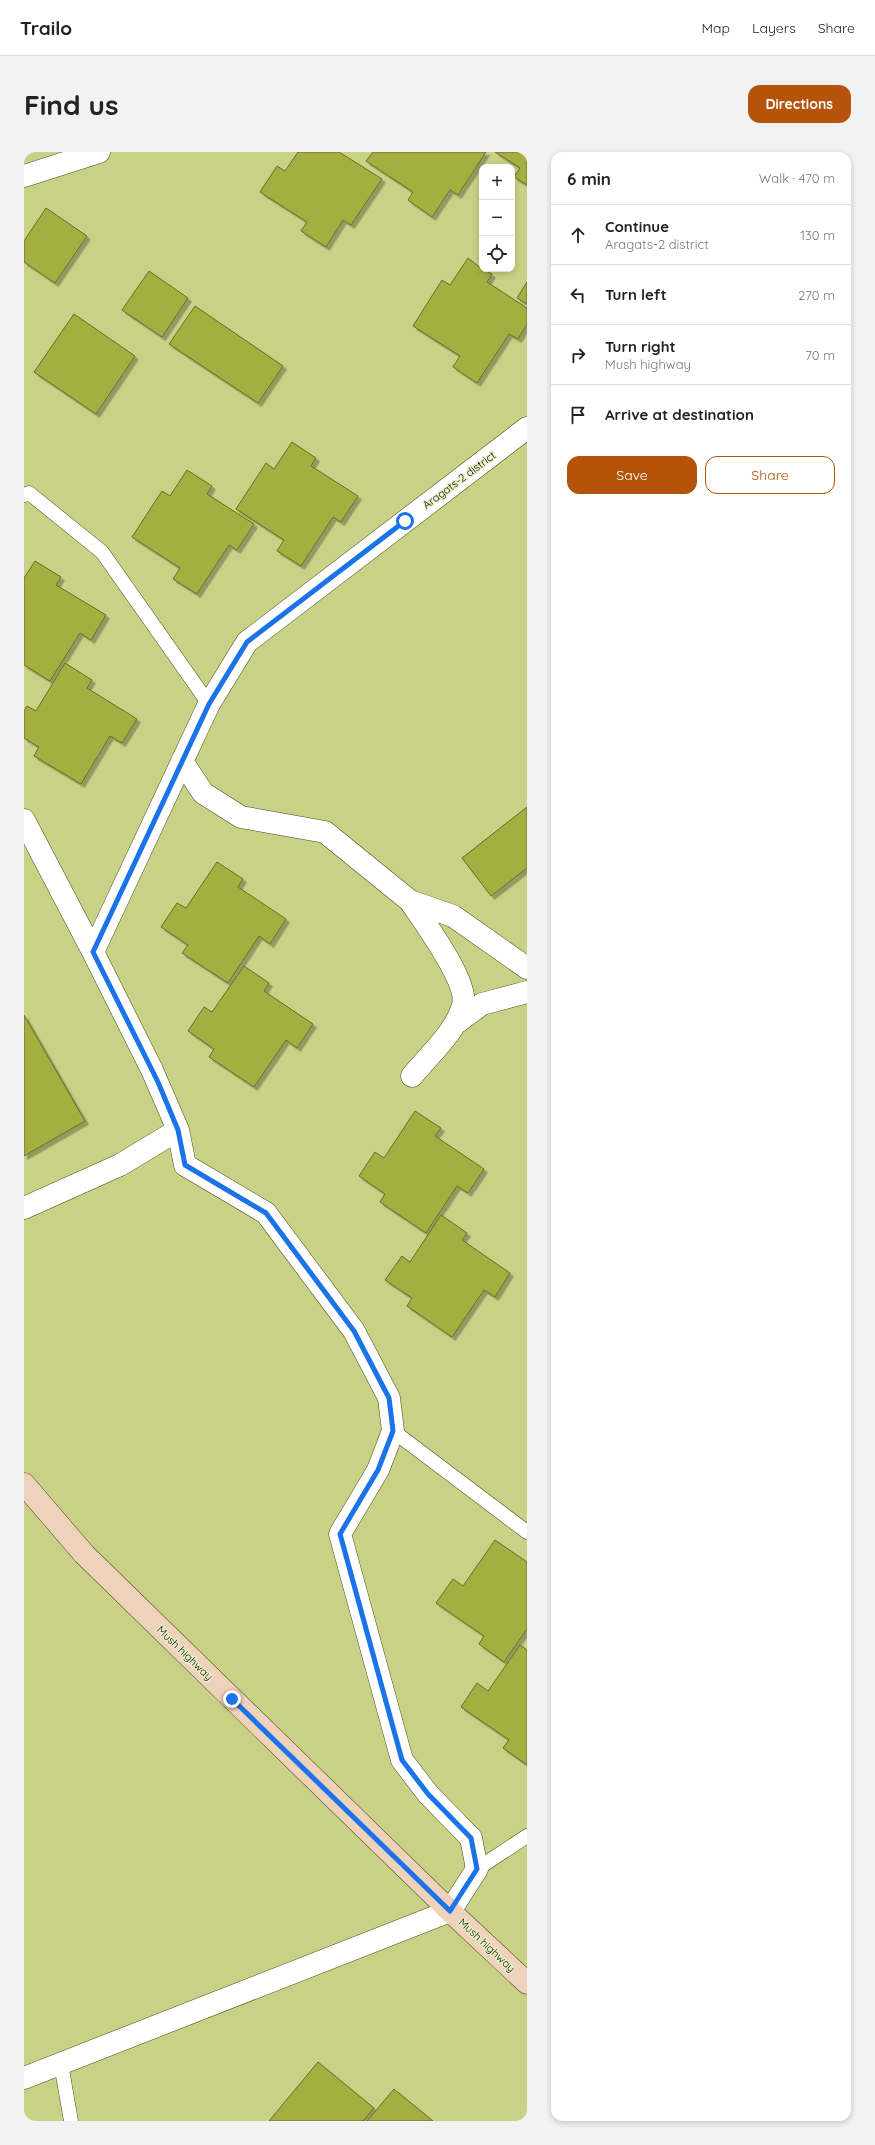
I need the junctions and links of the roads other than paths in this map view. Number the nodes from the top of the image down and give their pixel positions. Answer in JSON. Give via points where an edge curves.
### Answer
{"nodes":[{"id":1,"x":99,"y":152,"type":"edge"},
{"id":2,"x":24,"y":176,"type":"edge"},
{"id":3,"x":527,"y":428,"type":"edge"},
{"id":4,"x":24,"y":495,"type":"edge"},
{"id":5,"x":209,"y":704,"type":"junction"},
{"id":6,"x":182,"y":761,"type":"junction"},
{"id":7,"x":24,"y":820,"type":"edge"},
{"id":8,"x":410,"y":901,"type":"junction"},
{"id":9,"x":93,"y":952,"type":"junction"},
{"id":10,"x":527,"y":968,"type":"edge"},
{"id":11,"x":527,"y":992,"type":"edge"},
{"id":12,"x":454,"y":1025,"type":"junction"},
{"id":13,"x":412,"y":1076,"type":"dead end"},
{"id":14,"x":178,"y":1130,"type":"junction"},
{"id":15,"x":24,"y":1208,"type":"edge"},
{"id":16,"x":393,"y":1431,"type":"junction"},
{"id":17,"x":24,"y":1484,"type":"edge"},
{"id":18,"x":527,"y":1532,"type":"edge"},
{"id":19,"x":527,"y":1836,"type":"edge"},
{"id":20,"x":477,"y":1869,"type":"junction"},
{"id":21,"x":450,"y":1911,"type":"junction"},
{"id":22,"x":527,"y":1983,"type":"edge"},
{"id":23,"x":61,"y":2064,"type":"junction"},
{"id":24,"x":24,"y":2078,"type":"edge"},
{"id":25,"x":71,"y":2121,"type":"edge"}],
"edges":[{"from":1,"to":2,"type":"street"},
{"from":3,"to":5,"type":"street","name":"Aragats-2 district","via":[[247,642]]},
{"from":4,"to":5,"type":"lane","via":[[29,493],[102,552]]},
{"from":5,"to":6,"type":"street","name":"Aragats-2 district"},
{"from":6,"to":8,"type":"street","via":[[202,793],[234,813],[241,817],[325,832]]},
{"from":6,"to":9,"type":"street","name":"Aragats-2 district"},
{"from":7,"to":9,"type":"street"},
{"from":8,"to":10,"type":"street","via":[[453,916]]},
{"from":8,"to":12,"type":"street","via":[[459,977],[464,1004]]},
{"from":9,"to":14,"type":"street","via":[[152,1070]]},
{"from":11,"to":12,"type":"street","via":[[482,1004]]},
{"from":12,"to":13,"type":"street"},
{"from":14,"to":15,"type":"street","via":[[120,1165]]},
{"from":14,"to":16,"type":"street","via":[[185,1165],[266,1213],[354,1331],[389,1398]]},
{"from":16,"to":18,"type":"lane"},
{"from":16,"to":20,"type":"street","via":[[378,1470],[340,1534],[402,1760],[428,1794],[471,1838]]},
{"from":17,"to":21,"type":"street","name":"Mush highway","via":[[84,1554]]},
{"from":19,"to":20,"type":"lane"},
{"from":20,"to":21,"type":"street"},
{"from":21,"to":22,"type":"street","name":"Mush highway"},
{"from":21,"to":23,"type":"street"},
{"from":23,"to":24,"type":"street"},
{"from":23,"to":25,"type":"lane"}]}
